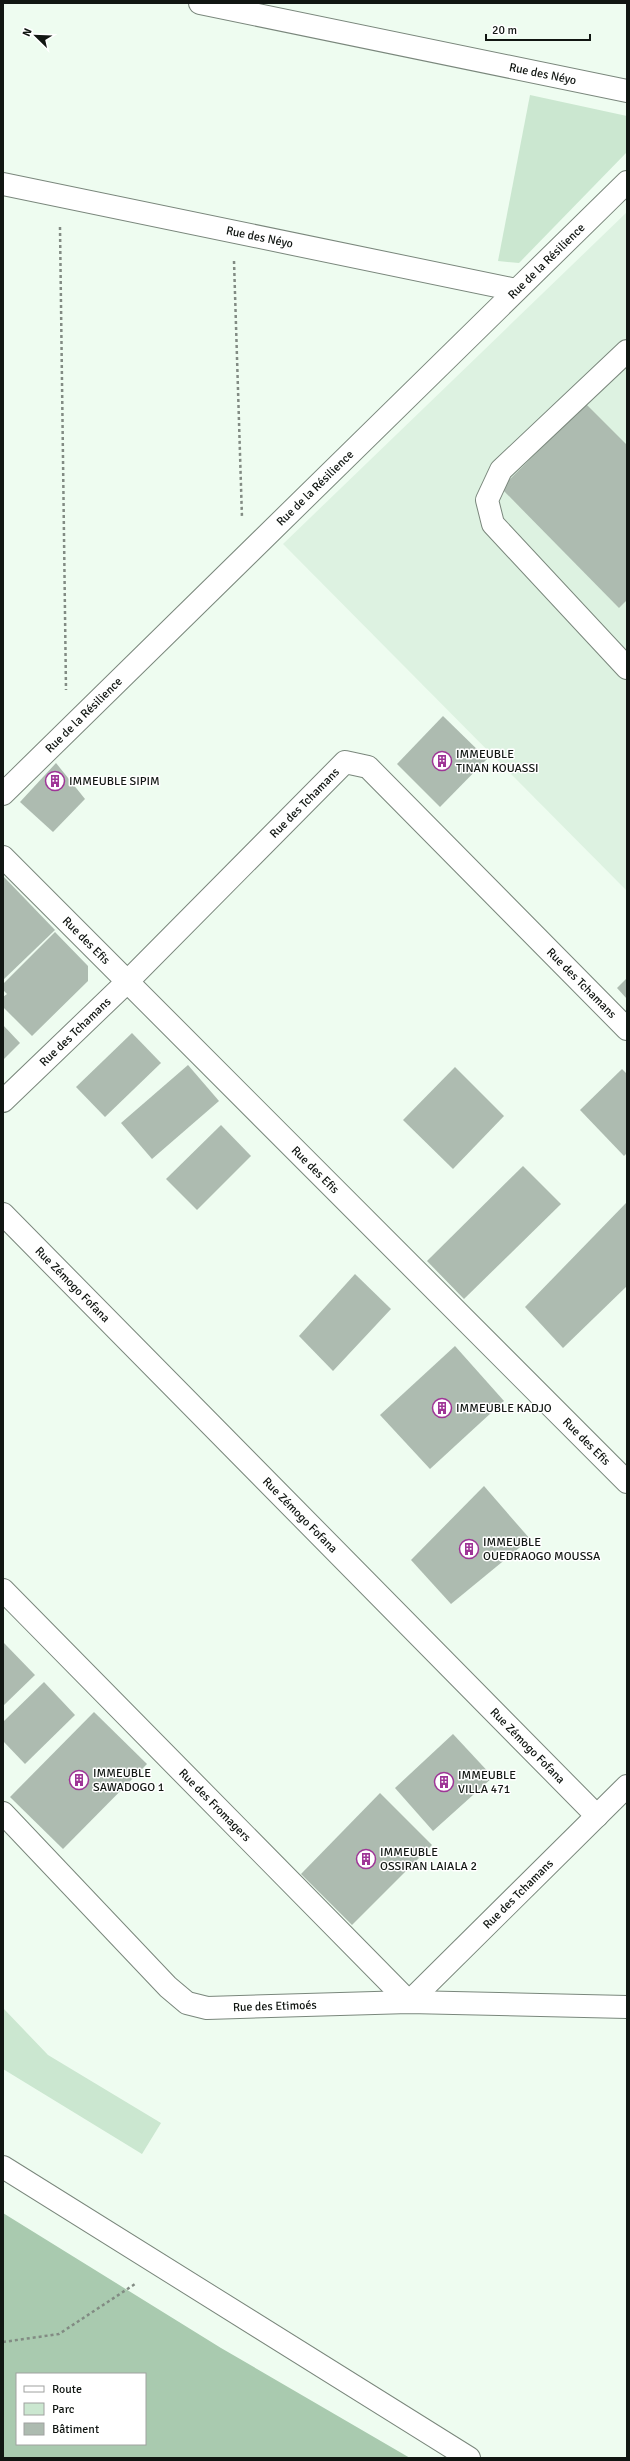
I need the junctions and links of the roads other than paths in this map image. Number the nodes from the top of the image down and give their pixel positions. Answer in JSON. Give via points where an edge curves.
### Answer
{"nodes":[{"id":1,"x":200,"y":3,"type":"edge"},
{"id":2,"x":627,"y":91,"type":"edge"},
{"id":3,"x":627,"y":182,"type":"edge"},
{"id":4,"x":3,"y":184,"type":"edge"},
{"id":5,"x":516,"y":290,"type":"junction"},
{"id":6,"x":627,"y":351,"type":"edge"},
{"id":7,"x":627,"y":668,"type":"edge"},
{"id":8,"x":3,"y":794,"type":"edge"},
{"id":9,"x":3,"y":857,"type":"edge"},
{"id":10,"x":127,"y":982,"type":"junction"},
{"id":11,"x":627,"y":1028,"type":"edge"},
{"id":12,"x":3,"y":1101,"type":"edge"},
{"id":13,"x":3,"y":1214,"type":"edge"},
{"id":14,"x":627,"y":1482,"type":"edge"},
{"id":15,"x":3,"y":1590,"type":"edge"},
{"id":16,"x":627,"y":1786,"type":"edge"},
{"id":17,"x":3,"y":1813,"type":"edge"},
{"id":18,"x":597,"y":1816,"type":"junction"},
{"id":19,"x":409,"y":2002,"type":"junction"},
{"id":20,"x":627,"y":2007,"type":"edge"},
{"id":21,"x":3,"y":2167,"type":"edge"},
{"id":22,"x":469,"y":2458,"type":"edge"}],
"edges":[{"from":1,"to":2,"type":"street","name":"Rue des Néyo"},
{"from":3,"to":5,"type":"street","name":"Rue de la Résilience"},
{"from":4,"to":5,"type":"street","name":"Rue des Néyo"},
{"from":5,"to":8,"type":"street","name":"Rue de la Résilience"},
{"from":6,"to":7,"type":"street","via":[[501,470],[488,500],[493,524]]},
{"from":9,"to":10,"type":"street","name":"Rue des Efis"},
{"from":10,"to":11,"type":"street","name":"Rue des Tchamans","via":[[345,762],[368,767]]},
{"from":10,"to":12,"type":"street","name":"Rue des Tchamans"},
{"from":10,"to":14,"type":"street","name":"Rue des Efis"},
{"from":13,"to":18,"type":"street","name":"Rue Zémogo Fofana"},
{"from":15,"to":19,"type":"street","name":"Rue des Fromagers"},
{"from":16,"to":18,"type":"street","name":"Rue des Tchamans"},
{"from":17,"to":19,"type":"street","name":"Rue des Etimoés","via":[[168,1987],[187,2003],[207,2008]]},
{"from":18,"to":19,"type":"street","name":"Rue des Tchamans"},
{"from":19,"to":20,"type":"street","name":"Rue des Etimoés"},
{"from":21,"to":22,"type":"street"}]}
